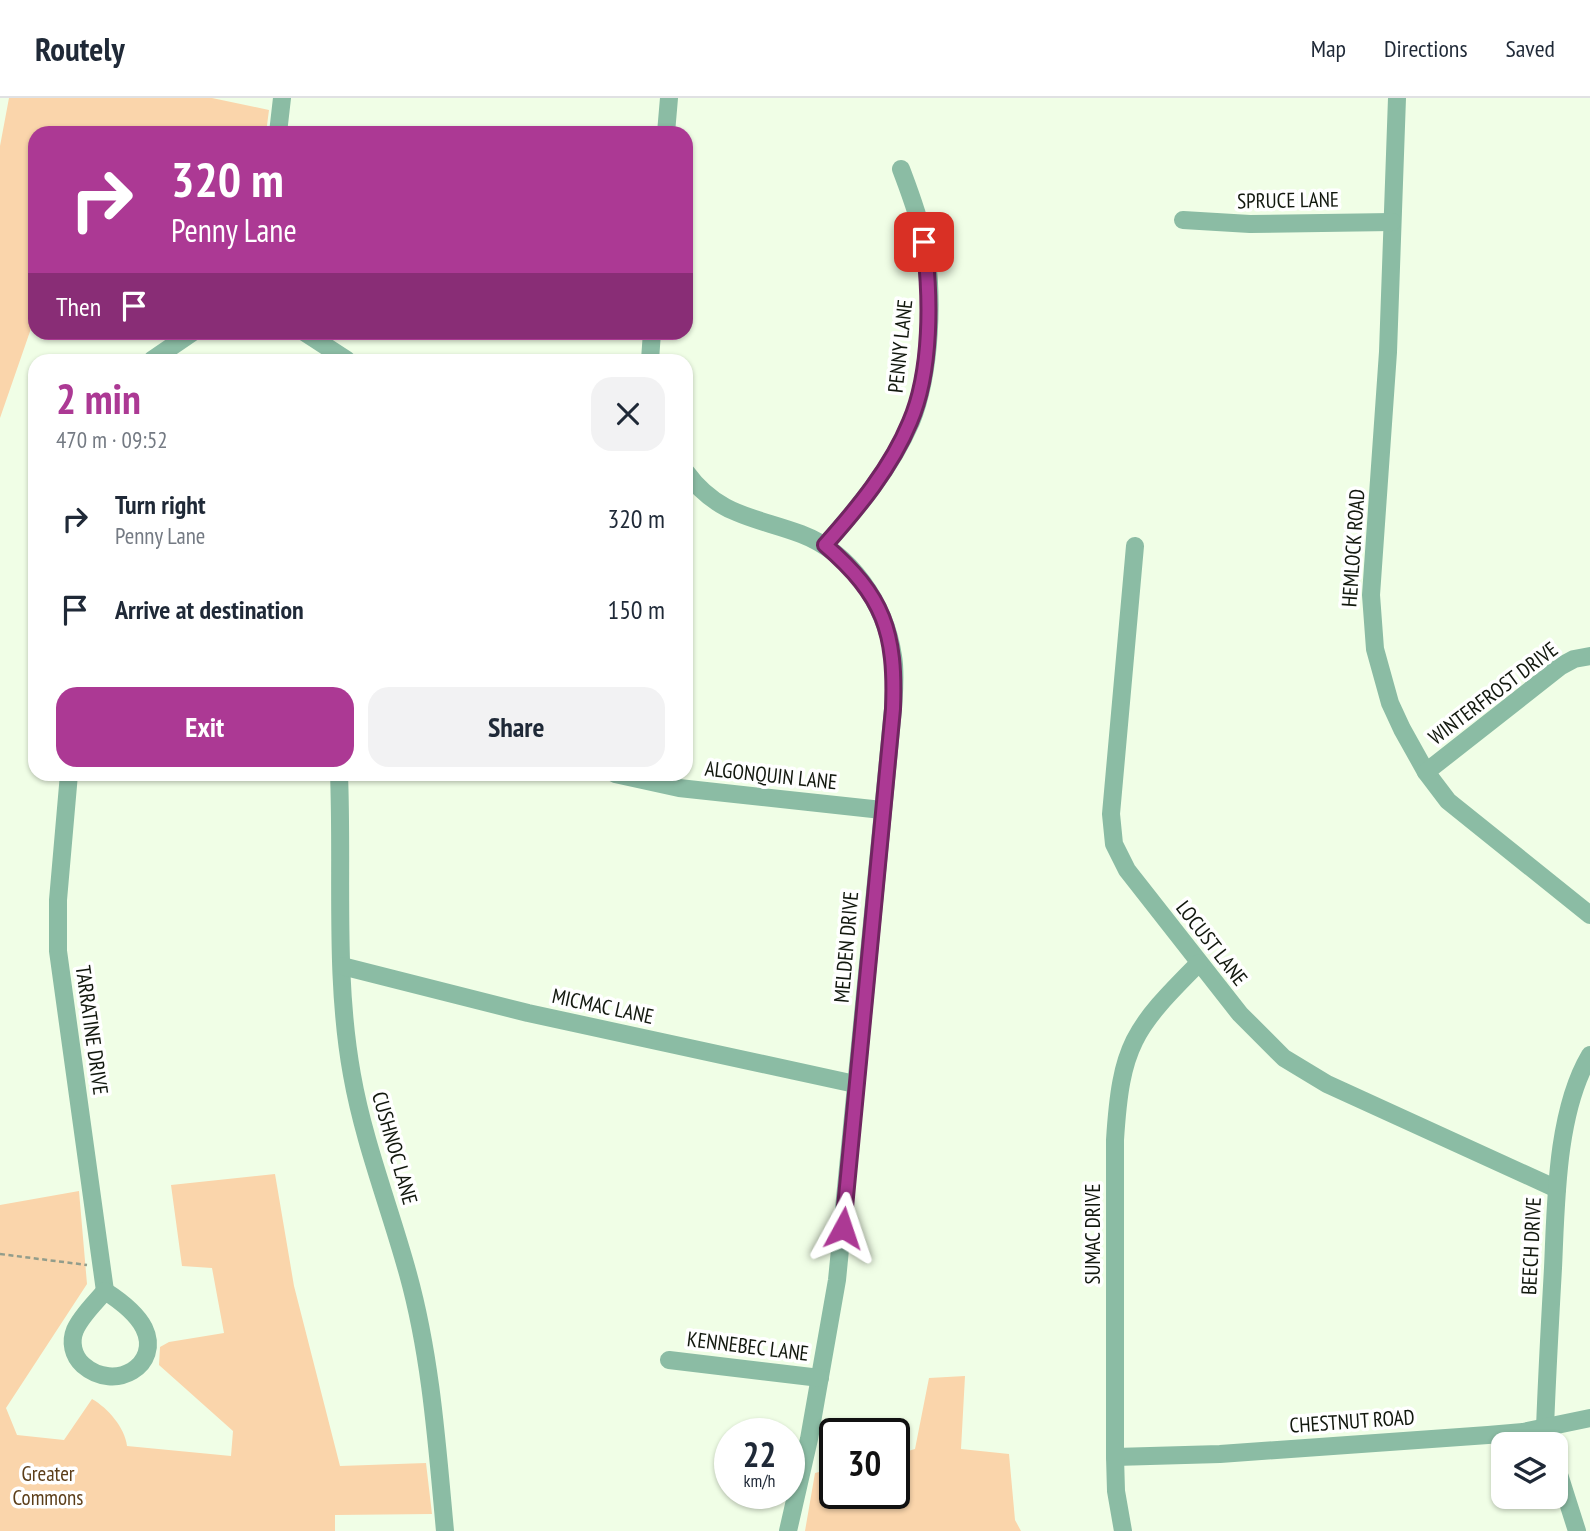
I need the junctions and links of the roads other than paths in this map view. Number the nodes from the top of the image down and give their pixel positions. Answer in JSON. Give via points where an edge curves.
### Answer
{"nodes":[{"id":1,"x":282,"y":98,"type":"edge"},
{"id":2,"x":668,"y":98,"type":"edge"},
{"id":3,"x":1397,"y":98,"type":"edge"},
{"id":4,"x":279,"y":126,"type":"edge"},
{"id":5,"x":666,"y":126,"type":"edge"},
{"id":6,"x":901,"y":169,"type":"dead end"},
{"id":7,"x":1184,"y":220,"type":"dead end"},
{"id":8,"x":1392,"y":222,"type":"junction"},
{"id":9,"x":181,"y":340,"type":"edge"},
{"id":10,"x":316,"y":340,"type":"edge"},
{"id":11,"x":161,"y":354,"type":"edge"},
{"id":12,"x":338,"y":354,"type":"edge"},
{"id":13,"x":693,"y":480,"type":"edge"},
{"id":14,"x":825,"y":545,"type":"junction"},
{"id":15,"x":1135,"y":546,"type":"dead end"},
{"id":16,"x":1590,"y":656,"type":"edge"},
{"id":17,"x":1426,"y":772,"type":"junction"},
{"id":18,"x":68,"y":781,"type":"edge"},
{"id":19,"x":338,"y":781,"type":"edge"},
{"id":20,"x":647,"y":781,"type":"edge"},
{"id":21,"x":882,"y":810,"type":"junction"},
{"id":22,"x":1590,"y":915,"type":"edge"},
{"id":23,"x":1199,"y":963,"type":"junction"},
{"id":24,"x":342,"y":966,"type":"junction"},
{"id":25,"x":1590,"y":1055,"type":"edge"},
{"id":26,"x":855,"y":1084,"type":"junction"},
{"id":27,"x":1557,"y":1189,"type":"junction"},
{"id":28,"x":104,"y":1291,"type":"junction"},
{"id":29,"x":669,"y":1360,"type":"dead end"},
{"id":30,"x":820,"y":1378,"type":"junction"},
{"id":31,"x":1590,"y":1418,"type":"edge"},
{"id":32,"x":1547,"y":1432,"type":"edge"},
{"id":33,"x":1557,"y":1432,"type":"edge"},
{"id":34,"x":1491,"y":1435,"type":"edge"},
{"id":35,"x":1115,"y":1457,"type":"junction"},
{"id":36,"x":1568,"y":1503,"type":"edge"},
{"id":37,"x":445,"y":1531,"type":"edge"},
{"id":38,"x":788,"y":1531,"type":"edge"},
{"id":39,"x":1123,"y":1531,"type":"edge"},
{"id":40,"x":1577,"y":1531,"type":"edge"}],
"edges":[{"from":1,"to":4,"type":"street"},
{"from":2,"to":5,"type":"street"},
{"from":3,"to":8,"type":"street","name":"HEMLOCK ROAD"},
{"from":6,"to":14,"type":"street","name":"PENNY LANE","via":[[918,217],[928,268],[921,385],[899,444],[864,500]]},
{"from":7,"to":8,"type":"street","name":"SPRUCE LANE"},
{"from":8,"to":17,"type":"street","name":"HEMLOCK ROAD","via":[[1371,622],[1390,703]]},
{"from":9,"to":11,"type":"street"},
{"from":10,"to":12,"type":"street"},
{"from":13,"to":14,"type":"street","name":"MELDEN DRIVE","via":[[726,510]]},
{"from":14,"to":21,"type":"street","name":"MELDEN DRIVE","via":[[872,594],[894,658]]},
{"from":15,"to":23,"type":"street","name":"LOCUST LANE","via":[[1113,787],[1114,844],[1127,870]]},
{"from":16,"to":17,"type":"street","name":"WINTERFROST DRIVE","via":[[1561,666]]},
{"from":17,"to":22,"type":"street","name":"HEMLOCK ROAD","via":[[1448,801]]},
{"from":18,"to":28,"type":"street","name":"TARRATINE DRIVE","via":[[58,951]]},
{"from":19,"to":24,"type":"street","name":"CUSHNOC LANE"},
{"from":20,"to":21,"type":"street","name":"ALGONQUIN LANE"},
{"from":21,"to":26,"type":"street","name":"MELDEN DRIVE"},
{"from":23,"to":27,"type":"street","name":"LOCUST LANE","via":[[1272,1047],[1312,1076]]},
{"from":23,"to":35,"type":"street","name":"SUMAC DRIVE","via":[[1148,1015],[1134,1038],[1118,1088]]},
{"from":24,"to":26,"type":"street","name":"MICMAC LANE","via":[[528,1013]]},
{"from":24,"to":37,"type":"street","name":"CUSHNOC LANE","via":[[346,1038],[358,1104],[418,1314]]},
{"from":25,"to":27,"type":"street","name":"BEECH DRIVE","via":[[1570,1102]]},
{"from":26,"to":30,"type":"street","name":"MELDEN DRIVE","via":[[837,1280]]},
{"from":27,"to":32,"type":"street","name":"BEECH DRIVE"},
{"from":28,"to":28,"type":"street","via":[[138,1318],[148,1342],[146,1354],[132,1372],[120,1377],[90,1371],[73,1349],[76,1327]]},
{"from":29,"to":30,"type":"street","name":"KENNEBEC LANE"},
{"from":30,"to":38,"type":"street","name":"MELDEN DRIVE"},
{"from":31,"to":33,"type":"street","name":"CHESTNUT ROAD"},
{"from":34,"to":35,"type":"street","name":"CHESTNUT ROAD"},
{"from":35,"to":39,"type":"street","name":"SUMAC DRIVE"},
{"from":36,"to":40,"type":"street"}]}
